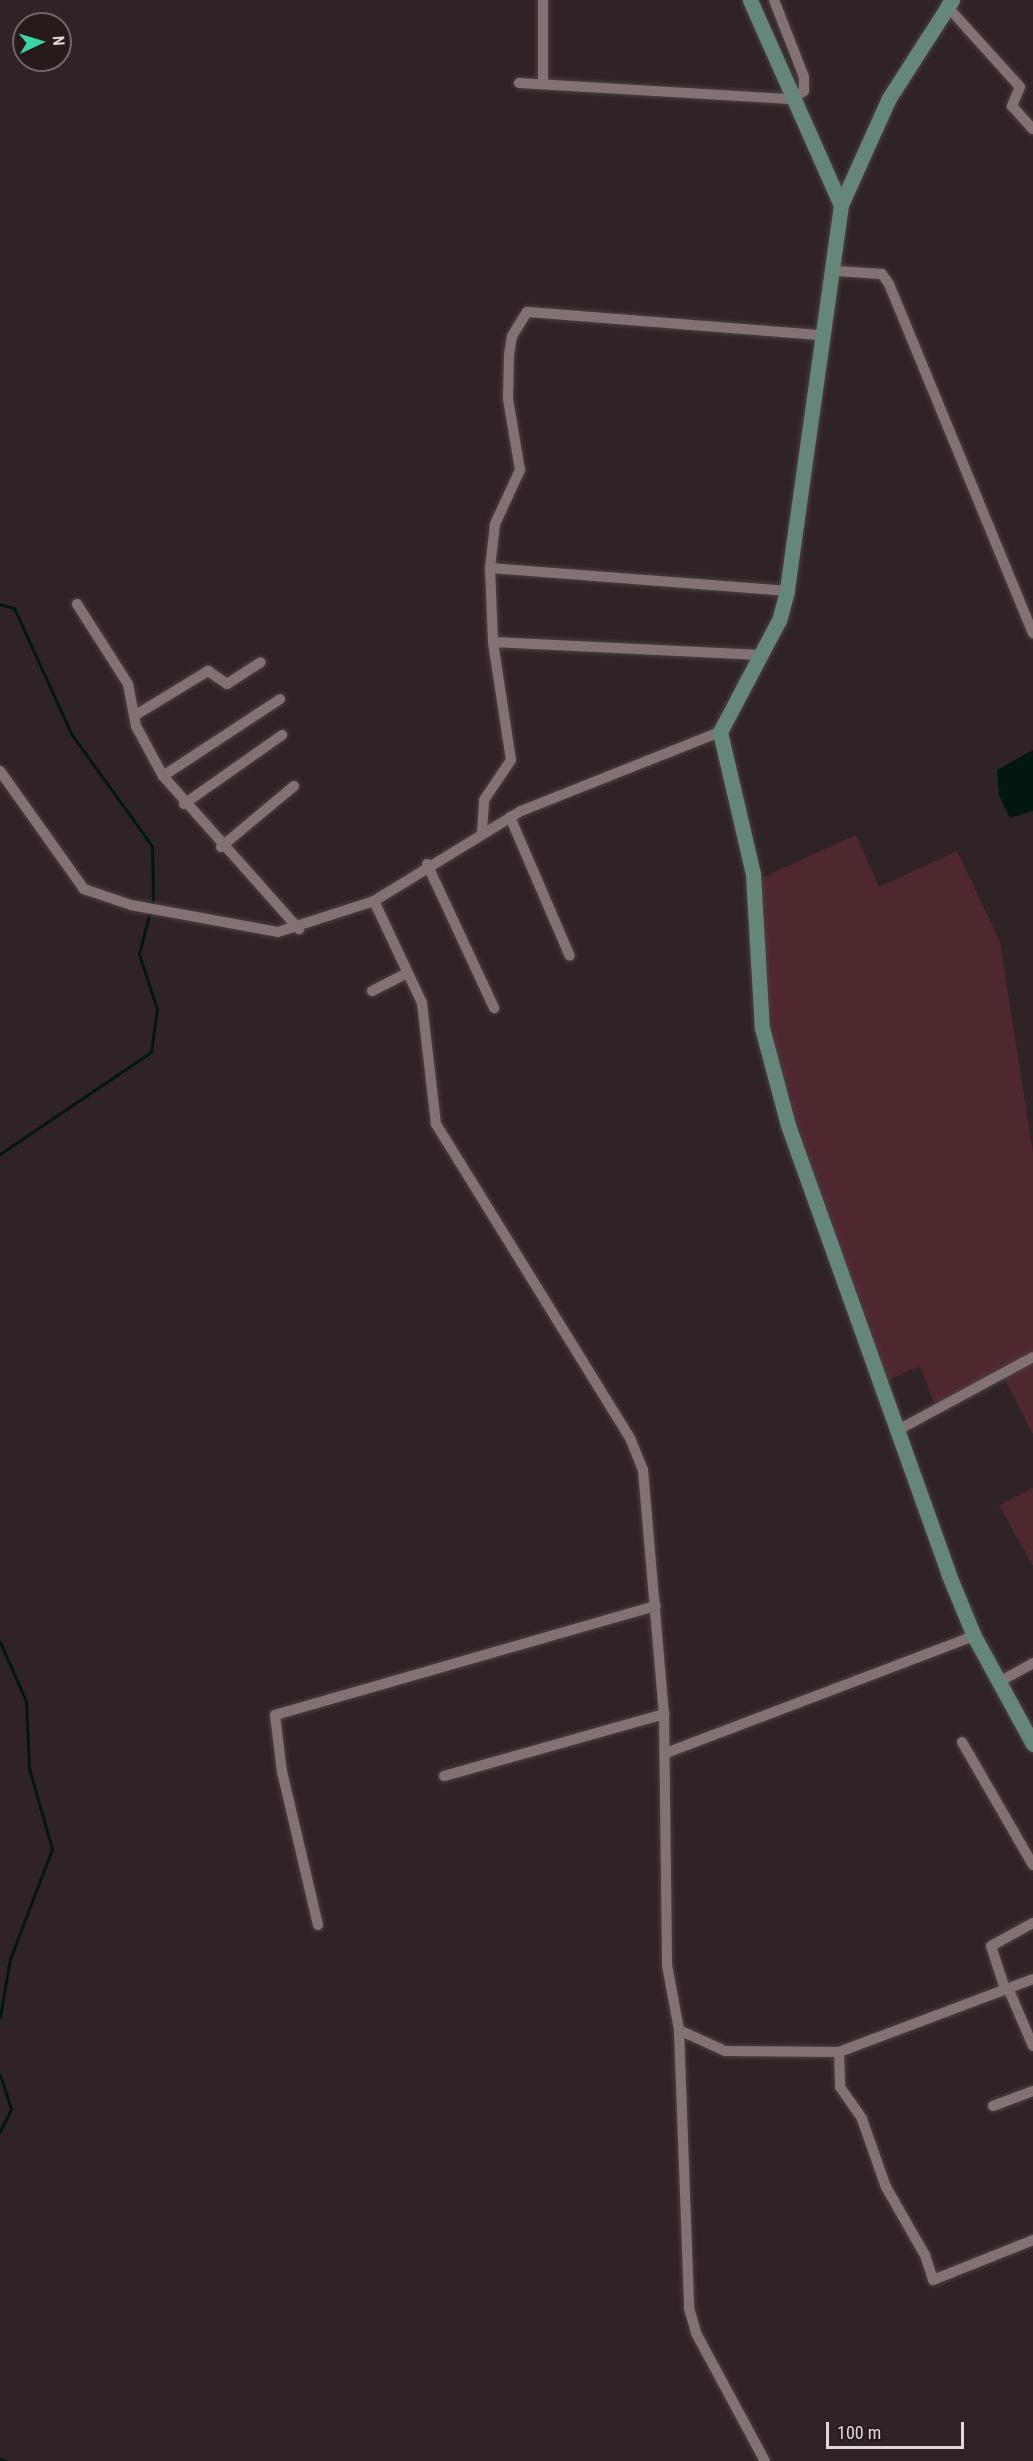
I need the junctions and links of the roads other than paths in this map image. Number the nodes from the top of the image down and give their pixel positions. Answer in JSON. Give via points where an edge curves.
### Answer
{"nodes":[{"id":1,"x":543,"y":0,"type":"edge"},
{"id":2,"x":750,"y":0,"type":"edge"},
{"id":3,"x":774,"y":0,"type":"edge"},
{"id":4,"x":949,"y":2,"type":"edge"},
{"id":5,"x":519,"y":83,"type":"dead end"},
{"id":6,"x":543,"y":84,"type":"junction"},
{"id":7,"x":791,"y":99,"type":"junction"},
{"id":8,"x":1033,"y":129,"type":"edge"},
{"id":9,"x":841,"y":205,"type":"junction"},
{"id":10,"x":836,"y":271,"type":"junction"},
{"id":11,"x":820,"y":335,"type":"junction"},
{"id":12,"x":490,"y":568,"type":"junction"},
{"id":13,"x":787,"y":591,"type":"junction"},
{"id":14,"x":77,"y":604,"type":"dead end"},
{"id":15,"x":1033,"y":633,"type":"edge"},
{"id":16,"x":493,"y":642,"type":"junction"},
{"id":17,"x":761,"y":655,"type":"junction"},
{"id":18,"x":261,"y":662,"type":"dead end"},
{"id":19,"x":280,"y":699,"type":"dead end"},
{"id":20,"x":134,"y":716,"type":"junction"},
{"id":21,"x":720,"y":732,"type":"junction"},
{"id":22,"x":282,"y":735,"type":"dead end"},
{"id":23,"x":0,"y":771,"type":"edge"},
{"id":24,"x":163,"y":776,"type":"junction"},
{"id":25,"x":294,"y":786,"type":"dead end"},
{"id":26,"x":184,"y":804,"type":"junction"},
{"id":27,"x":510,"y":817,"type":"junction"},
{"id":28,"x":482,"y":832,"type":"junction"},
{"id":29,"x":221,"y":846,"type":"junction"},
{"id":30,"x":427,"y":864,"type":"junction"},
{"id":31,"x":374,"y":901,"type":"junction"},
{"id":32,"x":299,"y":929,"type":"junction"},
{"id":33,"x":570,"y":956,"type":"dead end"},
{"id":34,"x":407,"y":973,"type":"junction"},
{"id":35,"x":372,"y":992,"type":"dead end"},
{"id":36,"x":494,"y":1008,"type":"dead end"},
{"id":37,"x":1033,"y":1357,"type":"edge"},
{"id":38,"x":898,"y":1430,"type":"junction"},
{"id":39,"x":656,"y":1606,"type":"junction"},
{"id":40,"x":974,"y":1636,"type":"junction"},
{"id":41,"x":1033,"y":1663,"type":"edge"},
{"id":42,"x":999,"y":1682,"type":"junction"},
{"id":43,"x":664,"y":1714,"type":"junction"},
{"id":44,"x":962,"y":1742,"type":"dead end"},
{"id":45,"x":1033,"y":1744,"type":"edge"},
{"id":46,"x":666,"y":1754,"type":"junction"},
{"id":47,"x":444,"y":1776,"type":"dead end"},
{"id":48,"x":1033,"y":1865,"type":"edge"},
{"id":49,"x":1033,"y":1923,"type":"edge"},
{"id":50,"x":318,"y":1925,"type":"dead end"},
{"id":51,"x":1033,"y":1979,"type":"edge"},
{"id":52,"x":1006,"y":1989,"type":"junction"},
{"id":53,"x":679,"y":2030,"type":"junction"},
{"id":54,"x":1033,"y":2046,"type":"edge"},
{"id":55,"x":839,"y":2052,"type":"junction"},
{"id":56,"x":1033,"y":2091,"type":"edge"},
{"id":57,"x":993,"y":2106,"type":"dead end"},
{"id":58,"x":1033,"y":2240,"type":"edge"},
{"id":59,"x":765,"y":2461,"type":"edge"}],
"edges":[{"from":1,"to":6,"type":"street"},
{"from":2,"to":7,"type":"street"},
{"from":3,"to":7,"type":"street","via":[[804,77],[804,91]]},
{"from":4,"to":8,"type":"street","via":[[1020,87],[1012,106]]},
{"from":4,"to":9,"type":"street","via":[[889,98]]},
{"from":5,"to":6,"type":"street"},
{"from":6,"to":7,"type":"street"},
{"from":7,"to":9,"type":"street"},
{"from":9,"to":10,"type":"street"},
{"from":10,"to":11,"type":"street"},
{"from":10,"to":15,"type":"street","via":[[882,274],[889,284]]},
{"from":11,"to":12,"type":"street","via":[[527,312],[512,336],[508,366],[520,470],[496,514]]},
{"from":11,"to":13,"type":"street"},
{"from":12,"to":13,"type":"street"},
{"from":12,"to":16,"type":"street"},
{"from":13,"to":17,"type":"street"},
{"from":14,"to":20,"type":"street","via":[[128,684]]},
{"from":16,"to":17,"type":"street"},
{"from":16,"to":28,"type":"street","via":[[511,760],[484,800]]},
{"from":17,"to":21,"type":"street"},
{"from":18,"to":20,"type":"street","via":[[227,684],[208,670]]},
{"from":19,"to":24,"type":"street"},
{"from":20,"to":24,"type":"street"},
{"from":21,"to":27,"type":"street"},
{"from":21,"to":38,"type":"street","via":[[753,874],[759,1007],[768,1052],[788,1125]]},
{"from":22,"to":26,"type":"street"},
{"from":23,"to":32,"type":"street","via":[[77,883],[131,905],[266,932]]},
{"from":24,"to":26,"type":"street"},
{"from":25,"to":29,"type":"street"},
{"from":26,"to":29,"type":"street"},
{"from":27,"to":28,"type":"street"},
{"from":27,"to":33,"type":"street"},
{"from":28,"to":30,"type":"street"},
{"from":29,"to":32,"type":"street"},
{"from":30,"to":31,"type":"street"},
{"from":30,"to":36,"type":"street"},
{"from":31,"to":32,"type":"street"},
{"from":31,"to":34,"type":"street"},
{"from":34,"to":35,"type":"street"},
{"from":34,"to":39,"type":"street","via":[[426,1015],[436,1124],[639,1456]]},
{"from":37,"to":38,"type":"street"},
{"from":38,"to":40,"type":"street"},
{"from":39,"to":43,"type":"street"},
{"from":39,"to":50,"type":"street","via":[[275,1715],[282,1772]]},
{"from":40,"to":42,"type":"street"},
{"from":40,"to":46,"type":"street"},
{"from":41,"to":42,"type":"street"},
{"from":42,"to":45,"type":"street"},
{"from":43,"to":46,"type":"street"},
{"from":43,"to":47,"type":"street"},
{"from":44,"to":48,"type":"street"},
{"from":46,"to":53,"type":"street","via":[[667,1965]]},
{"from":49,"to":52,"type":"street","via":[[991,1946]]},
{"from":51,"to":52,"type":"street"},
{"from":52,"to":54,"type":"street"},
{"from":52,"to":55,"type":"street"},
{"from":53,"to":55,"type":"street","via":[[725,2051]]},
{"from":53,"to":59,"type":"street","via":[[689,2308],[696,2333]]},
{"from":55,"to":58,"type":"street","via":[[840,2087],[862,2119],[886,2187],[925,2255],[933,2280]]},
{"from":56,"to":57,"type":"street"}]}
